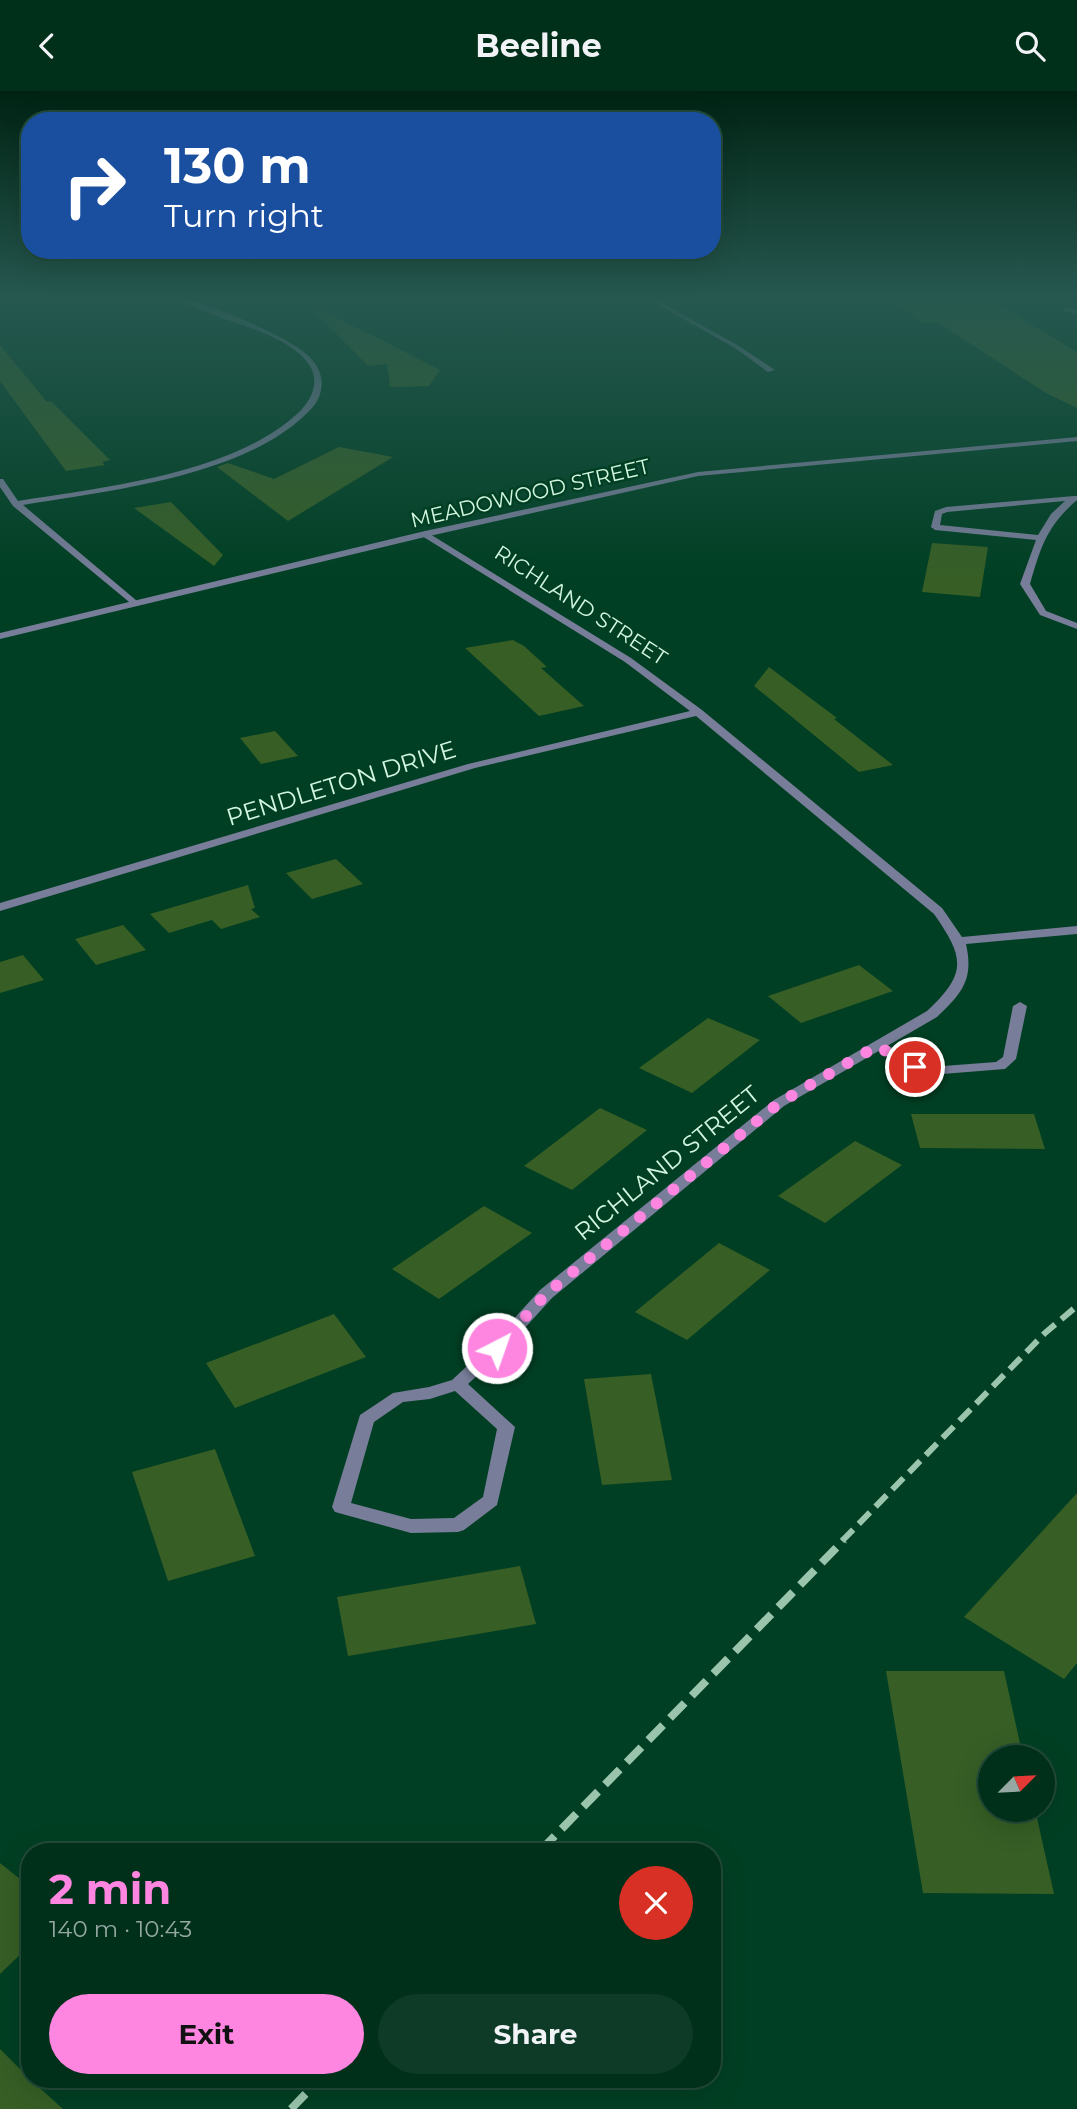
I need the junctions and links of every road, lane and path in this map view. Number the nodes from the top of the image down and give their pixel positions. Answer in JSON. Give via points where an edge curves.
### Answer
{"nodes":[{"id":1,"x":317,"y":393,"type":"edge"},
{"id":2,"x":1077,"y":439,"type":"edge"},
{"id":3,"x":0,"y":481,"type":"edge"},
{"id":4,"x":1076,"y":498,"type":"edge"},
{"id":5,"x":16,"y":503,"type":"junction"},
{"id":6,"x":425,"y":534,"type":"junction"},
{"id":7,"x":1041,"y":538,"type":"junction"},
{"id":8,"x":134,"y":603,"type":"junction"},
{"id":9,"x":1077,"y":627,"type":"edge"},
{"id":10,"x":0,"y":636,"type":"edge"},
{"id":11,"x":698,"y":712,"type":"junction"},
{"id":12,"x":0,"y":907,"type":"edge"},
{"id":13,"x":1077,"y":930,"type":"edge"},
{"id":14,"x":959,"y":941,"type":"junction"},
{"id":15,"x":1020,"y":1006,"type":"dead end"},
{"id":16,"x":877,"y":1046,"type":"junction"},
{"id":17,"x":458,"y":1384,"type":"junction"}],
"edges":[{"from":1,"to":5,"type":"street","via":[[302,416],[232,455],[168,475]]},
{"from":2,"to":6,"type":"street","name":"MEADOWOOD STREET","via":[[698,474]]},
{"from":3,"to":5,"type":"street"},
{"from":4,"to":7,"type":"street","via":[[1060,507]]},
{"from":4,"to":7,"type":"street","via":[[946,510],[938,513],[935,527]]},
{"from":5,"to":8,"type":"street"},
{"from":6,"to":8,"type":"street","name":"MEADOWOOD STREET"},
{"from":6,"to":11,"type":"street","name":"RICHLAND STREET","via":[[628,660]]},
{"from":7,"to":9,"type":"street","via":[[1025,585],[1043,613]]},
{"from":8,"to":10,"type":"street","name":"MEADOWOOD STREET"},
{"from":11,"to":12,"type":"street","name":"PENDLETON DRIVE","via":[[472,766]]},
{"from":11,"to":14,"type":"street","name":"RICHLAND STREET","via":[[938,911]]},
{"from":13,"to":14,"type":"street"},
{"from":14,"to":16,"type":"street","name":"RICHLAND STREET","via":[[964,964],[960,982],[948,999],[932,1014]]},
{"from":15,"to":16,"type":"street","via":[[1009,1059],[1000,1066],[930,1071]]},
{"from":16,"to":17,"type":"street","name":"RICHLAND STREET","via":[[779,1103],[546,1294]]},
{"from":17,"to":17,"type":"street","name":"RICHLAND STREET","via":[[506,1427],[491,1500],[458,1525],[411,1526],[341,1507],[366,1419],[398,1397]]}]}
